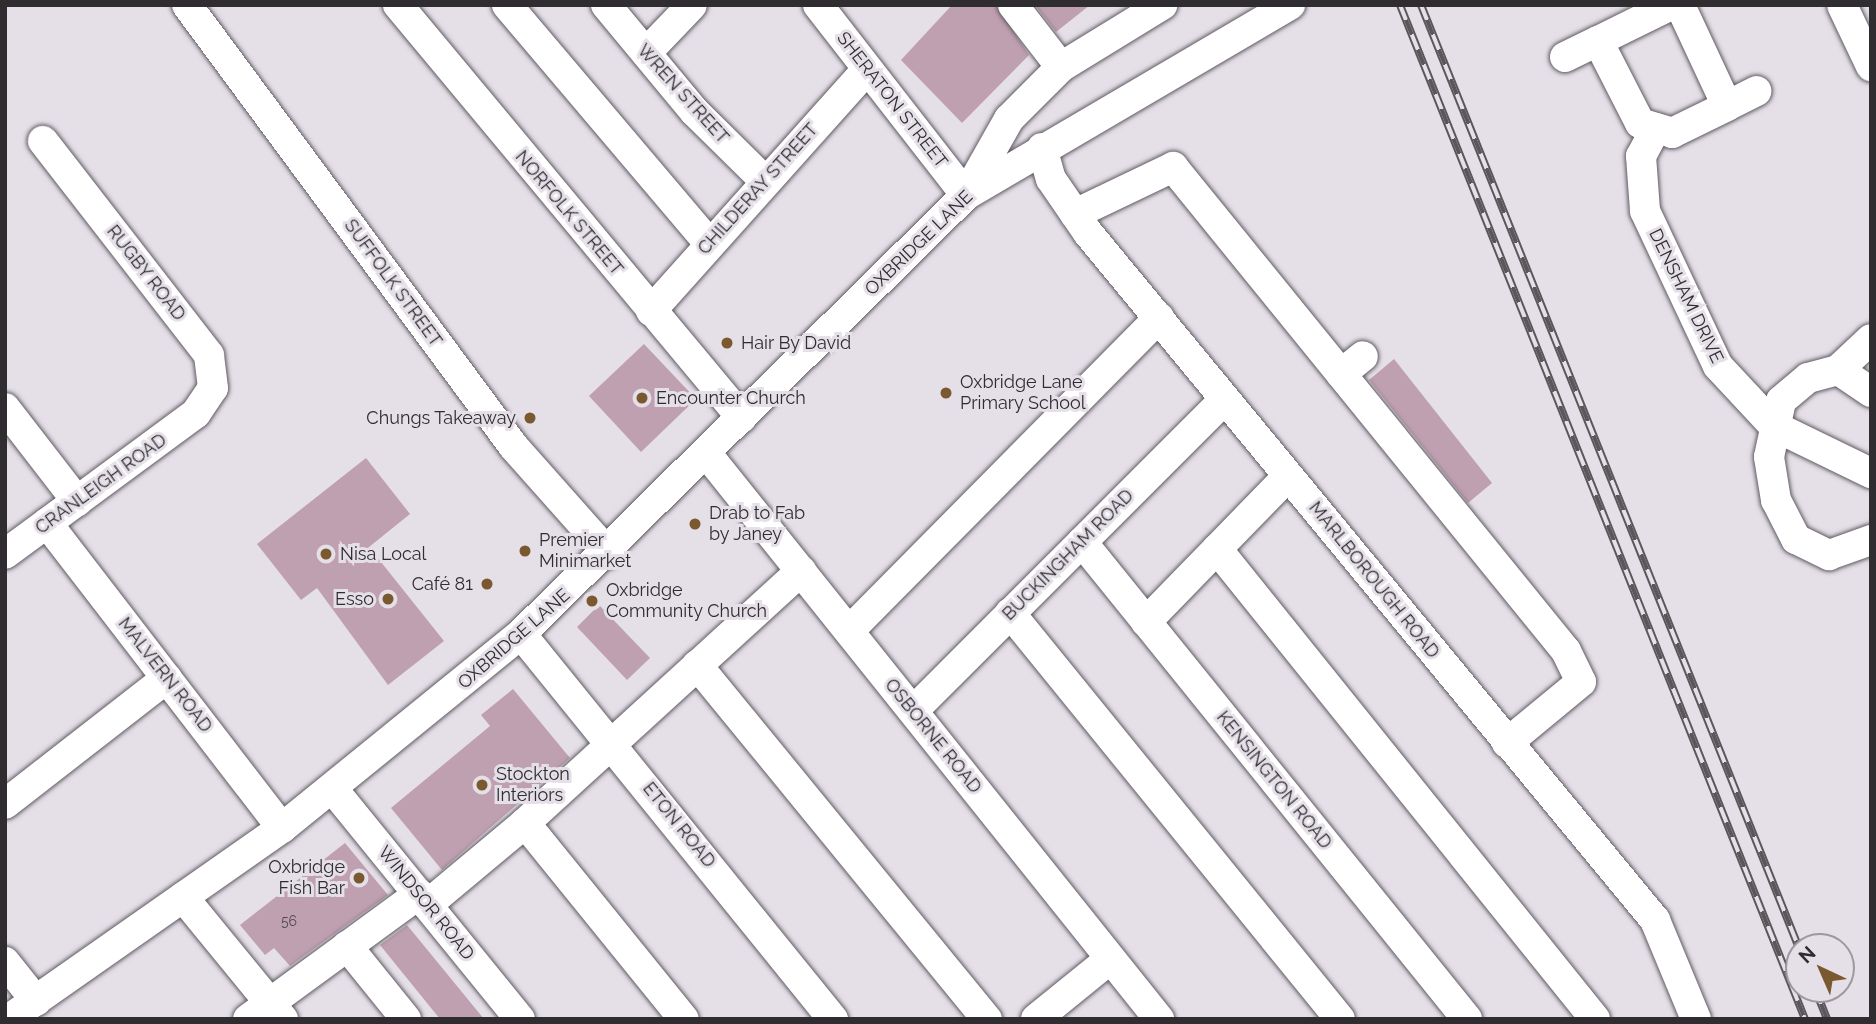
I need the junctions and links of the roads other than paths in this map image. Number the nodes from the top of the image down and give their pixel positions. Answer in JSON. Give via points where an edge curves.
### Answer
{"nodes":[{"id":1,"x":187,"y":5,"type":"edge"},
{"id":2,"x":398,"y":5,"type":"edge"},
{"id":3,"x":506,"y":5,"type":"edge"},
{"id":4,"x":606,"y":5,"type":"edge"},
{"id":5,"x":692,"y":5,"type":"edge"},
{"id":6,"x":818,"y":5,"type":"edge"},
{"id":7,"x":1013,"y":5,"type":"edge"},
{"id":8,"x":1162,"y":5,"type":"edge"},
{"id":9,"x":1290,"y":5,"type":"edge"},
{"id":10,"x":1671,"y":5,"type":"edge"},
{"id":11,"x":1680,"y":5,"type":"edge"},
{"id":12,"x":1842,"y":5,"type":"edge"},
{"id":13,"x":1598,"y":41,"type":"junction"},
{"id":14,"x":646,"y":53,"type":"junction"},
{"id":15,"x":1565,"y":57,"type":"dead end"},
{"id":16,"x":1871,"y":66,"type":"edge"},
{"id":17,"x":1061,"y":67,"type":"junction"},
{"id":18,"x":867,"y":69,"type":"junction"},
{"id":19,"x":1756,"y":91,"type":"dead end"},
{"id":20,"x":1727,"y":106,"type":"junction"},
{"id":21,"x":1656,"y":128,"type":"junction"},
{"id":22,"x":43,"y":141,"type":"dead end"},
{"id":23,"x":1042,"y":148,"type":"junction"},
{"id":24,"x":763,"y":179,"type":"junction"},
{"id":25,"x":966,"y":195,"type":"junction"},
{"id":26,"x":1075,"y":214,"type":"junction"},
{"id":27,"x":709,"y":243,"type":"junction"},
{"id":28,"x":650,"y":311,"type":"junction"},
{"id":29,"x":1159,"y":318,"type":"junction"},
{"id":30,"x":1871,"y":339,"type":"edge"},
{"id":31,"x":1838,"y":370,"type":"junction"},
{"id":32,"x":1871,"y":392,"type":"edge"},
{"id":33,"x":1224,"y":400,"type":"junction"},
{"id":34,"x":5,"y":408,"type":"edge"},
{"id":35,"x":196,"y":413,"type":"joint"},
{"id":36,"x":742,"y":418,"type":"junction"},
{"id":37,"x":1774,"y":426,"type":"junction"},
{"id":38,"x":707,"y":454,"type":"junction"},
{"id":39,"x":1871,"y":474,"type":"edge"},
{"id":40,"x":1288,"y":476,"type":"junction"},
{"id":41,"x":77,"y":501,"type":"junction"},
{"id":42,"x":47,"y":523,"type":"junction"},
{"id":43,"x":1871,"y":540,"type":"edge"},
{"id":44,"x":1082,"y":542,"type":"junction"},
{"id":45,"x":1217,"y":550,"type":"junction"},
{"id":46,"x":608,"y":553,"type":"junction"},
{"id":47,"x":5,"y":554,"type":"edge"},
{"id":48,"x":801,"y":571,"type":"junction"},
{"id":49,"x":1010,"y":613,"type":"junction"},
{"id":50,"x":1146,"y":622,"type":"junction"},
{"id":51,"x":849,"y":631,"type":"junction"},
{"id":52,"x":521,"y":634,"type":"junction"},
{"id":53,"x":698,"y":665,"type":"junction"},
{"id":54,"x":167,"y":678,"type":"junction"},
{"id":55,"x":913,"y":710,"type":"junction"},
{"id":56,"x":613,"y":743,"type":"junction"},
{"id":57,"x":1507,"y":743,"type":"junction"},
{"id":58,"x":332,"y":788,"type":"junction"},
{"id":59,"x":5,"y":804,"type":"edge"},
{"id":60,"x":526,"y":823,"type":"junction"},
{"id":61,"x":282,"y":828,"type":"junction"},
{"id":62,"x":183,"y":897,"type":"junction"},
{"id":63,"x":423,"y":899,"type":"junction"},
{"id":64,"x":347,"y":946,"type":"junction"},
{"id":65,"x":1110,"y":958,"type":"junction"},
{"id":66,"x":5,"y":961,"type":"edge"},
{"id":67,"x":36,"y":1001,"type":"junction"},
{"id":68,"x":267,"y":1013,"type":"edge"},
{"id":69,"x":1690,"y":1016,"type":"edge"},
{"id":70,"x":9,"y":1019,"type":"edge"},
{"id":71,"x":406,"y":1019,"type":"edge"},
{"id":72,"x":520,"y":1019,"type":"edge"},
{"id":73,"x":684,"y":1019,"type":"edge"},
{"id":74,"x":833,"y":1019,"type":"edge"},
{"id":75,"x":987,"y":1019,"type":"edge"},
{"id":76,"x":1036,"y":1019,"type":"edge"},
{"id":77,"x":1159,"y":1019,"type":"edge"},
{"id":78,"x":1340,"y":1019,"type":"edge"},
{"id":79,"x":1467,"y":1019,"type":"edge"},
{"id":80,"x":1595,"y":1019,"type":"edge"}],
"edges":[{"from":1,"to":46,"type":"street","name":"SUFFOLK STREET","via":[[514,447]]},
{"from":2,"to":28,"type":"street","name":"NORFOLK STREET"},
{"from":3,"to":27,"type":"street"},
{"from":4,"to":14,"type":"street","name":"WREN STREET"},
{"from":5,"to":14,"type":"street"},
{"from":6,"to":18,"type":"street","name":"SHERATON STREET"},
{"from":7,"to":17,"type":"street"},
{"from":8,"to":17,"type":"street"},
{"from":9,"to":23,"type":"street","name":"OXBRIDGE LANE"},
{"from":10,"to":13,"type":"street"},
{"from":11,"to":20,"type":"street"},
{"from":12,"to":16,"type":"street"},
{"from":13,"to":15,"type":"street"},
{"from":13,"to":21,"type":"street","via":[[1640,123]]},
{"from":14,"to":24,"type":"street","name":"WREN STREET"},
{"from":17,"to":25,"type":"street","via":[[1009,119]]},
{"from":18,"to":24,"type":"street","name":"CHILDERAY STREET"},
{"from":18,"to":25,"type":"street","name":"SHERATON STREET"},
{"from":19,"to":20,"type":"street"},
{"from":20,"to":21,"type":"street","via":[[1672,133]]},
{"from":21,"to":37,"type":"street","name":"DENSHAM DRIVE","via":[[1641,156],[1645,211],[1718,366]]},
{"from":22,"to":35,"type":"street","name":"RUGBY ROAD","via":[[209,355],[213,388]]},
{"from":23,"to":25,"type":"street","name":"OXBRIDGE LANE"},
{"from":23,"to":26,"type":"street","name":"MARLBOROUGH ROAD","via":[[1051,179]]},
{"from":24,"to":27,"type":"street","name":"CHILDERAY STREET"},
{"from":25,"to":36,"type":"street","name":"OXBRIDGE LANE"},
{"from":26,"to":29,"type":"street","name":"MARLBOROUGH ROAD"},
{"from":26,"to":57,"type":"street","via":[[1173,167],[1352,365],[1566,651],[1581,682]]},
{"from":27,"to":28,"type":"street","name":"CHILDERAY STREET"},
{"from":28,"to":36,"type":"street","name":"NORFOLK STREET"},
{"from":29,"to":33,"type":"street","name":"MARLBOROUGH ROAD"},
{"from":29,"to":51,"type":"street"},
{"from":30,"to":31,"type":"street"},
{"from":31,"to":32,"type":"street"},
{"from":31,"to":37,"type":"street","via":[[1808,378],[1781,401]]},
{"from":33,"to":40,"type":"street","name":"MARLBOROUGH ROAD"},
{"from":33,"to":44,"type":"street","name":"BUCKINGHAM ROAD"},
{"from":34,"to":41,"type":"street"},
{"from":35,"to":41,"type":"street","name":"CRANLEIGH ROAD"},
{"from":36,"to":38,"type":"street","name":"OXBRIDGE LANE"},
{"from":37,"to":39,"type":"street","name":"DENSHAM DRIVE"},
{"from":37,"to":43,"type":"street","via":[[1769,457],[1774,489],[1796,539],[1829,555]]},
{"from":38,"to":46,"type":"street","name":"OXBRIDGE LANE"},
{"from":38,"to":48,"type":"street","name":"OSBORNE ROAD"},
{"from":40,"to":45,"type":"street"},
{"from":40,"to":57,"type":"street","name":"MARLBOROUGH ROAD"},
{"from":41,"to":42,"type":"street","name":"CRANLEIGH ROAD"},
{"from":42,"to":47,"type":"street","name":"CRANLEIGH ROAD"},
{"from":42,"to":54,"type":"street","name":"MALVERN ROAD"},
{"from":44,"to":49,"type":"street","name":"BUCKINGHAM ROAD"},
{"from":44,"to":50,"type":"street","name":"KENSINGTON ROAD"},
{"from":45,"to":50,"type":"street"},
{"from":45,"to":80,"type":"street"},
{"from":46,"to":52,"type":"street","name":"OXBRIDGE LANE"},
{"from":48,"to":51,"type":"street","name":"OSBORNE ROAD"},
{"from":48,"to":53,"type":"street"},
{"from":49,"to":55,"type":"street","name":"BUCKINGHAM ROAD"},
{"from":49,"to":78,"type":"street"},
{"from":50,"to":79,"type":"street","name":"KENSINGTON ROAD"},
{"from":51,"to":55,"type":"street","name":"OSBORNE ROAD"},
{"from":52,"to":56,"type":"street","name":"ETON ROAD"},
{"from":52,"to":58,"type":"street","name":"OXBRIDGE LANE"},
{"from":53,"to":56,"type":"street"},
{"from":53,"to":75,"type":"street"},
{"from":54,"to":59,"type":"street"},
{"from":54,"to":61,"type":"street","name":"MALVERN ROAD"},
{"from":55,"to":65,"type":"street","name":"OSBORNE ROAD"},
{"from":56,"to":60,"type":"street"},
{"from":56,"to":74,"type":"street","name":"ETON ROAD"},
{"from":57,"to":69,"type":"street","name":"MARLBOROUGH ROAD","via":[[1655,920]]},
{"from":58,"to":61,"type":"street","name":"OXBRIDGE LANE"},
{"from":58,"to":63,"type":"street","name":"WINDSOR ROAD"},
{"from":60,"to":63,"type":"street"},
{"from":60,"to":73,"type":"street"},
{"from":61,"to":62,"type":"street","name":"OXBRIDGE LANE"},
{"from":62,"to":67,"type":"street","name":"OXBRIDGE LANE"},
{"from":62,"to":68,"type":"street"},
{"from":63,"to":64,"type":"street"},
{"from":63,"to":72,"type":"street","name":"WINDSOR ROAD"},
{"from":64,"to":68,"type":"street"},
{"from":64,"to":71,"type":"street"},
{"from":65,"to":76,"type":"street"},
{"from":65,"to":77,"type":"street","name":"OSBORNE ROAD"},
{"from":66,"to":67,"type":"street"},
{"from":67,"to":70,"type":"street","name":"OXBRIDGE LANE"}]}
